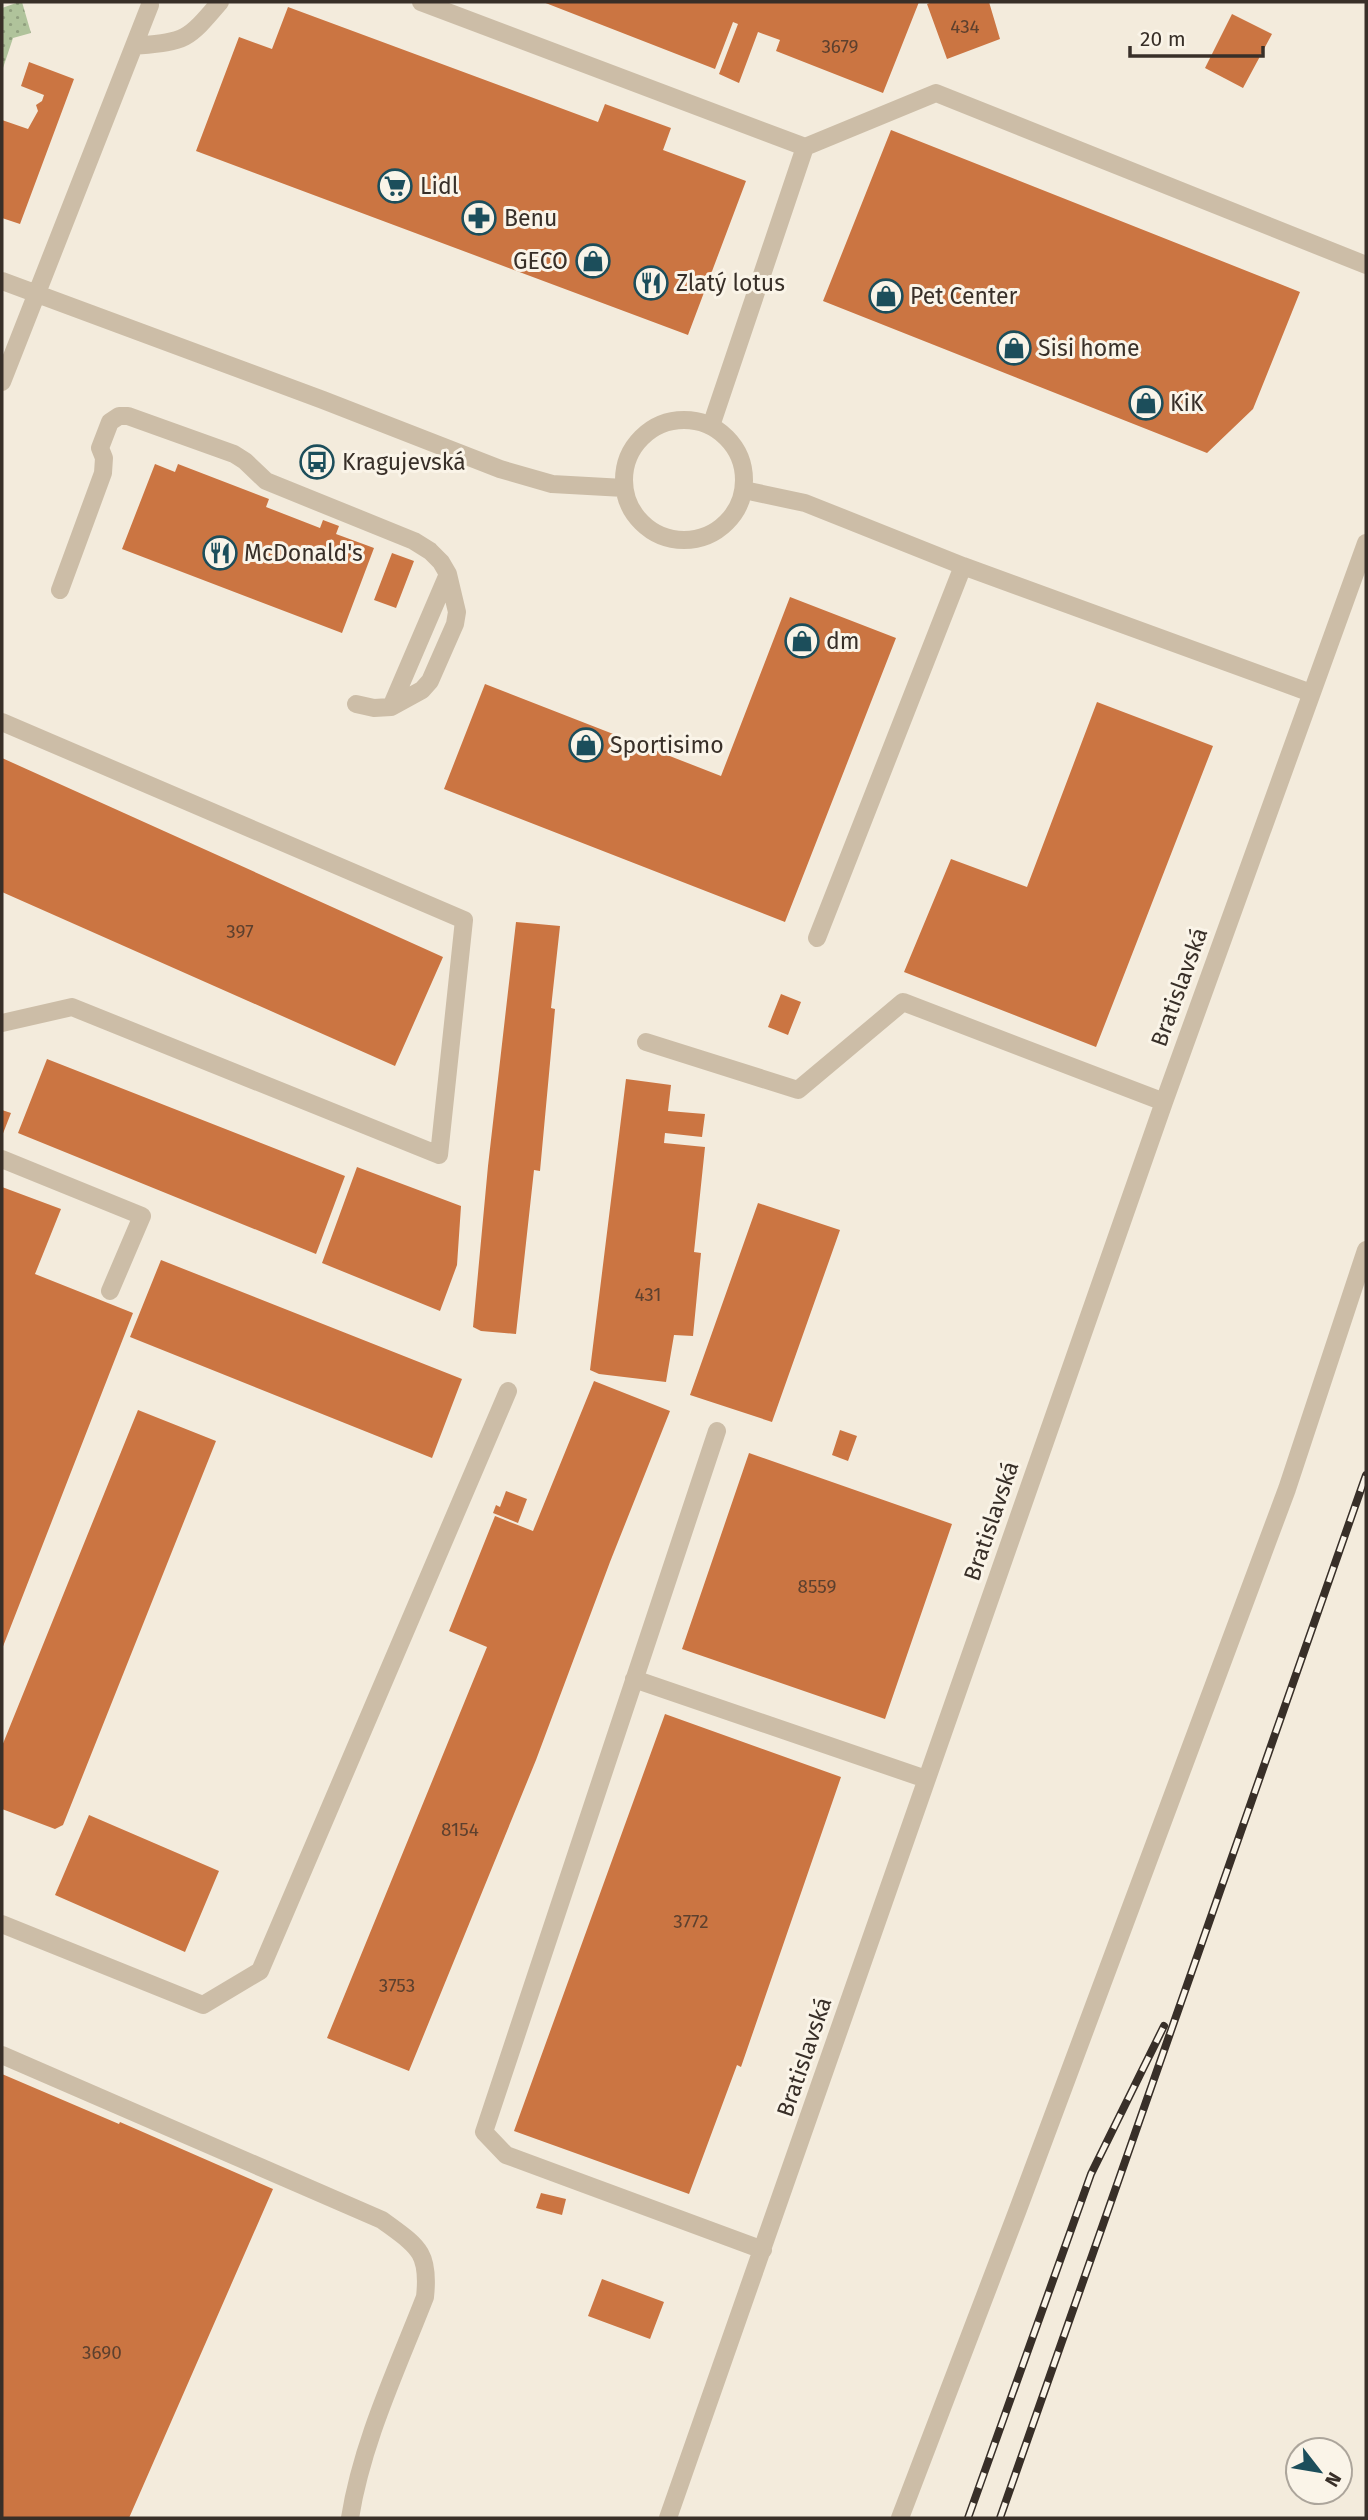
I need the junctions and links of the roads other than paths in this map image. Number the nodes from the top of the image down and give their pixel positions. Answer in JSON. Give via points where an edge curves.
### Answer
{"nodes":[{"id":1,"x":220,"y":2,"type":"edge"},
{"id":2,"x":421,"y":2,"type":"edge"},
{"id":3,"x":150,"y":5,"type":"dead end"},
{"id":4,"x":134,"y":46,"type":"junction"},
{"id":5,"x":805,"y":147,"type":"junction"},
{"id":6,"x":1366,"y":265,"type":"edge"},
{"id":7,"x":2,"y":281,"type":"edge"},
{"id":8,"x":35,"y":294,"type":"junction"},
{"id":9,"x":2,"y":382,"type":"edge"},
{"id":10,"x":711,"y":426,"type":"junction"},
{"id":11,"x":624,"y":488,"type":"junction"},
{"id":12,"x":744,"y":490,"type":"junction"},
{"id":13,"x":1366,"y":543,"type":"edge"},
{"id":14,"x":963,"y":566,"type":"junction"},
{"id":15,"x":448,"y":574,"type":"junction"},
{"id":16,"x":60,"y":590,"type":"dead end"},
{"id":17,"x":1311,"y":693,"type":"junction"},
{"id":18,"x":356,"y":704,"type":"dead end"},
{"id":19,"x":391,"y":707,"type":"junction"},
{"id":20,"x":2,"y":722,"type":"edge"},
{"id":21,"x":817,"y":938,"type":"dead end"},
{"id":22,"x":2,"y":1023,"type":"edge"},
{"id":23,"x":646,"y":1042,"type":"dead end"},
{"id":24,"x":1164,"y":1102,"type":"junction"},
{"id":25,"x":2,"y":1160,"type":"edge"},
{"id":26,"x":1366,"y":1250,"type":"edge"},
{"id":27,"x":110,"y":1291,"type":"dead end"},
{"id":28,"x":508,"y":1391,"type":"dead end"},
{"id":29,"x":716,"y":1431,"type":"dead end"},
{"id":30,"x":634,"y":1679,"type":"junction"},
{"id":31,"x":926,"y":1779,"type":"junction"},
{"id":32,"x":2,"y":1924,"type":"edge"},
{"id":33,"x":2,"y":2055,"type":"edge"},
{"id":34,"x":763,"y":2250,"type":"junction"},
{"id":35,"x":350,"y":2518,"type":"edge"},
{"id":36,"x":668,"y":2518,"type":"edge"},
{"id":37,"x":900,"y":2518,"type":"edge"}],
"edges":[{"from":1,"to":4,"type":"street","via":[[195,31],[177,42]]},
{"from":2,"to":5,"type":"street"},
{"from":3,"to":4,"type":"street"},
{"from":4,"to":8,"type":"street"},
{"from":5,"to":6,"type":"street","via":[[936,93]]},
{"from":5,"to":10,"type":"street"},
{"from":7,"to":8,"type":"street"},
{"from":8,"to":9,"type":"street"},
{"from":8,"to":11,"type":"street","via":[[500,469],[552,484]]},
{"from":10,"to":11,"type":"street","via":[[693,421],[657,426],[631,452]]},
{"from":10,"to":12,"type":"street","via":[[737,452],[744,470]]},
{"from":11,"to":12,"type":"street","via":[[639,521],[654,533],[689,541],[725,524]]},
{"from":12,"to":14,"type":"street","via":[[805,503]]},
{"from":13,"to":17,"type":"street","name":"Bratislavská"},
{"from":14,"to":17,"type":"street"},
{"from":14,"to":21,"type":"street"},
{"from":15,"to":16,"type":"street","via":[[430,551],[414,541],[266,481],[234,454],[119,416],[110,422],[103,438],[103,473]]},
{"from":15,"to":19,"type":"street"},
{"from":15,"to":19,"type":"street","via":[[457,612],[455,624],[430,681]]},
{"from":17,"to":24,"type":"street","name":"Bratislavská"},
{"from":18,"to":19,"type":"street"},
{"from":20,"to":22,"type":"street","via":[[464,920],[439,1155],[72,1007]]},
{"from":23,"to":24,"type":"street","via":[[798,1090],[903,1002]]},
{"from":24,"to":31,"type":"street","name":"Bratislavská"},
{"from":25,"to":27,"type":"street","via":[[142,1216]]},
{"from":26,"to":37,"type":"street","via":[[1287,1489]]},
{"from":28,"to":32,"type":"street","via":[[260,1971],[204,2005]]},
{"from":29,"to":30,"type":"street"},
{"from":30,"to":31,"type":"street"},
{"from":30,"to":34,"type":"street","via":[[484,2132],[506,2155]]},
{"from":31,"to":34,"type":"street","name":"Bratislavská"},
{"from":33,"to":35,"type":"street","via":[[382,2220],[421,2253],[428,2271],[425,2297],[368,2446]]},
{"from":34,"to":36,"type":"street","name":"Bratislavská"}]}
